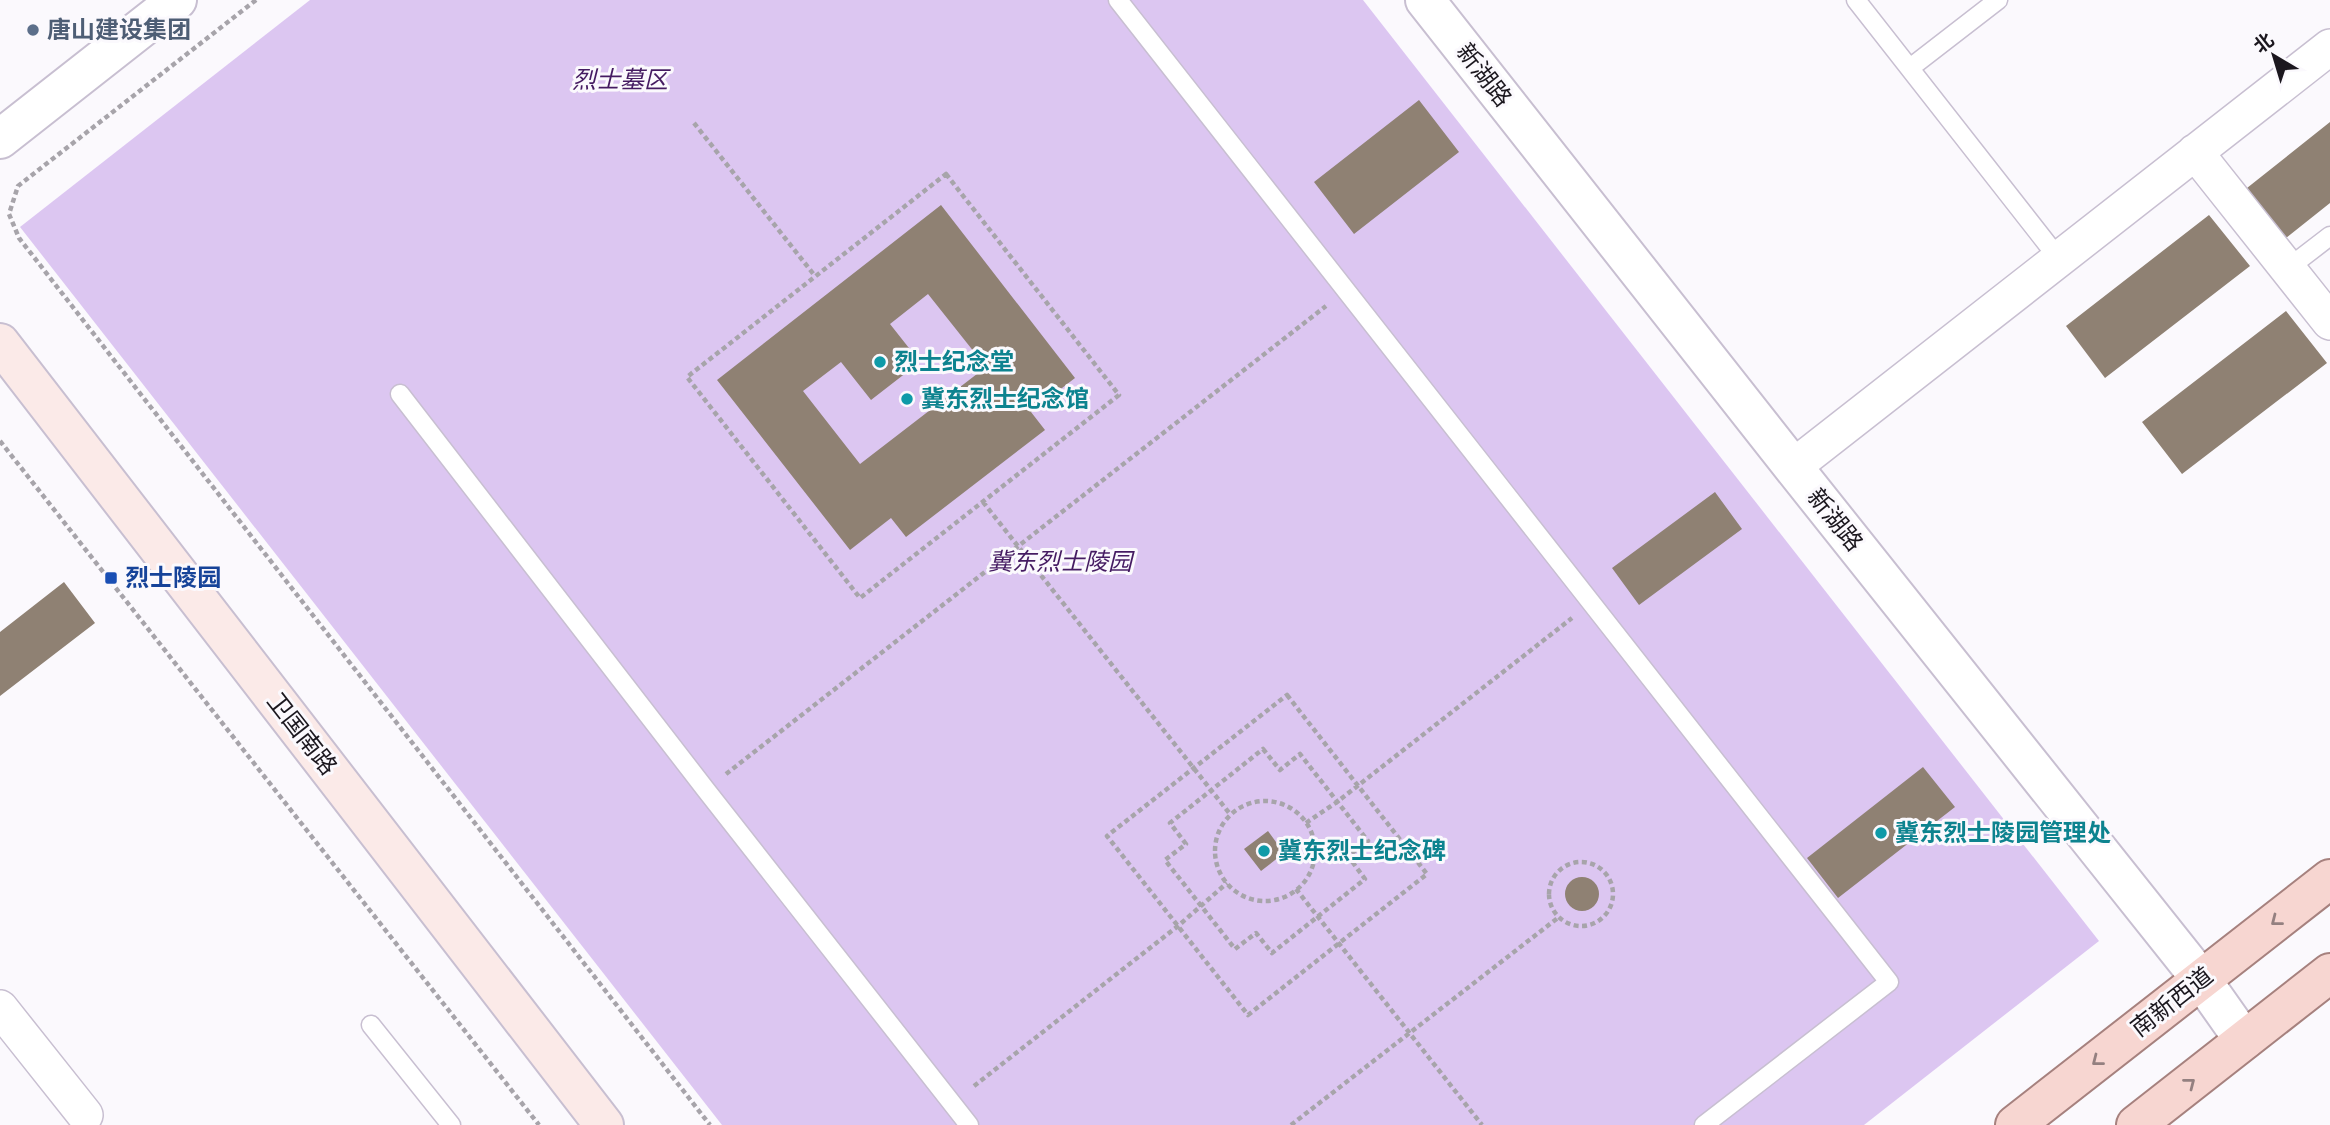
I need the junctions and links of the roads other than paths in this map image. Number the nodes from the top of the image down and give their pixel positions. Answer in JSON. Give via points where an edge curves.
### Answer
{"nodes":[{"id":1,"x":177,"y":0,"type":"edge"},
{"id":2,"x":1118,"y":0,"type":"edge"},
{"id":3,"x":1425,"y":0,"type":"edge"},
{"id":4,"x":1856,"y":0,"type":"edge"},
{"id":5,"x":1998,"y":0,"type":"edge"},
{"id":6,"x":2330,"y":47,"type":"edge"},
{"id":7,"x":1910,"y":68,"type":"junction"},
{"id":8,"x":0,"y":139,"type":"edge"},
{"id":9,"x":2195,"y":152,"type":"junction"},
{"id":10,"x":2330,"y":236,"type":"edge"},
{"id":11,"x":2059,"y":258,"type":"junction"},
{"id":12,"x":2287,"y":269,"type":"junction"},
{"id":13,"x":2330,"y":323,"type":"edge"},
{"id":14,"x":0,"y":343,"type":"edge"},
{"id":15,"x":400,"y":394,"type":"dead end"},
{"id":16,"x":1793,"y":467,"type":"junction"},
{"id":17,"x":2330,"y":879,"type":"edge"},
{"id":18,"x":2330,"y":973,"type":"edge"},
{"id":19,"x":2202,"y":979,"type":"junction"},
{"id":20,"x":0,"y":1008,"type":"edge"},
{"id":21,"x":371,"y":1025,"type":"dead end"},
{"id":22,"x":2244,"y":1040,"type":"junction"},
{"id":23,"x":85,"y":1115,"type":"dead end"},
{"id":24,"x":451,"y":1125,"type":"edge"},
{"id":25,"x":604,"y":1125,"type":"edge"},
{"id":26,"x":969,"y":1125,"type":"edge"},
{"id":27,"x":1704,"y":1125,"type":"edge"},
{"id":28,"x":2015,"y":1125,"type":"edge"},
{"id":29,"x":2136,"y":1125,"type":"edge"}],
"edges":[{"from":1,"to":8,"type":"street"},
{"from":2,"to":27,"type":"lane","via":[[1889,982]]},
{"from":3,"to":16,"type":"street","name":"新湖路"},
{"from":4,"to":7,"type":"lane"},
{"from":5,"to":7,"type":"lane"},
{"from":6,"to":9,"type":"street"},
{"from":7,"to":11,"type":"lane"},
{"from":9,"to":11,"type":"street"},
{"from":9,"to":12,"type":"street"},
{"from":10,"to":12,"type":"lane"},
{"from":11,"to":16,"type":"street"},
{"from":12,"to":13,"type":"street"},
{"from":14,"to":25,"type":"main road","name":"卫国南路"},
{"from":15,"to":26,"type":"lane"},
{"from":16,"to":19,"type":"street","name":"新湖路"},
{"from":17,"to":19,"type":"main road","name":"南新西道","one_way":true},
{"from":18,"to":22,"type":"main road"},
{"from":19,"to":22,"type":"street","name":"新湖路"},
{"from":19,"to":28,"type":"main road","name":"南新西道","one_way":true},
{"from":20,"to":23,"type":"street"},
{"from":21,"to":24,"type":"lane"},
{"from":29,"to":22,"type":"main road","one_way":true}]}
